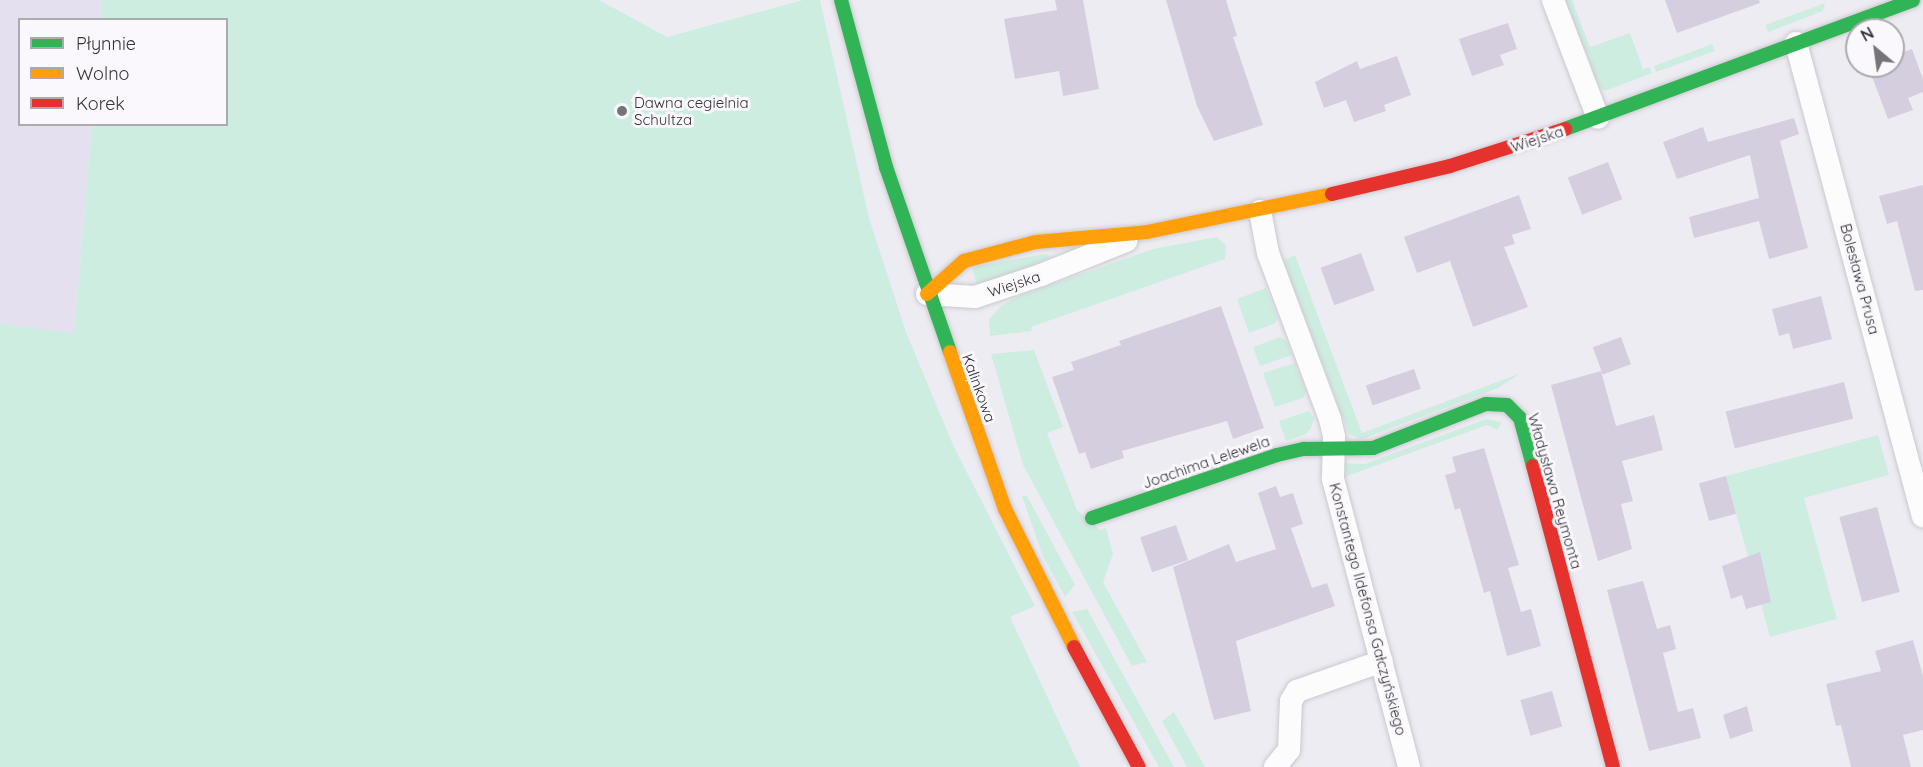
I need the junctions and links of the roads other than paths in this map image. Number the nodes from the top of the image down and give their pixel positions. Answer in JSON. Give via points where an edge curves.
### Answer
{"nodes":[{"id":1,"x":841,"y":0,"type":"edge"},
{"id":2,"x":1553,"y":0,"type":"edge"},
{"id":3,"x":1913,"y":0,"type":"edge"},
{"id":4,"x":1796,"y":43,"type":"junction"},
{"id":5,"x":1598,"y":118,"type":"junction"},
{"id":6,"x":1260,"y":211,"type":"junction"},
{"id":7,"x":1147,"y":232,"type":"junction"},
{"id":8,"x":927,"y":294,"type":"junction"},
{"id":9,"x":1333,"y":450,"type":"junction"},
{"id":10,"x":1923,"y":516,"type":"edge"},
{"id":11,"x":1092,"y":518,"type":"dead end"},
{"id":12,"x":1382,"y":662,"type":"junction"},
{"id":13,"x":1139,"y":767,"type":"edge"},
{"id":14,"x":1275,"y":767,"type":"edge"},
{"id":15,"x":1409,"y":767,"type":"edge"},
{"id":16,"x":1613,"y":767,"type":"edge"}],
"edges":[{"from":1,"to":8,"type":"street","name":"Kalinkowa","via":[[886,167]]},
{"from":2,"to":5,"type":"street"},
{"from":3,"to":4,"type":"street","name":"Wiejska"},
{"from":4,"to":5,"type":"street","name":"Wiejska"},
{"from":4,"to":10,"type":"street","name":"Bolesława Prusa"},
{"from":5,"to":6,"type":"street","name":"Wiejska","via":[[1450,166]]},
{"from":6,"to":7,"type":"street","name":"Wiejska"},
{"from":6,"to":9,"type":"street","name":"Konstantego Ildefonsa Gałczyńskiego","via":[[1268,253],[1330,418]]},
{"from":7,"to":8,"type":"street","name":"Wiejska","via":[[975,297]]},
{"from":7,"to":8,"type":"street","name":"Wiejska","via":[[1036,242],[964,261]]},
{"from":8,"to":13,"type":"street","name":"Kalinkowa","via":[[1005,509],[1045,593]]},
{"from":9,"to":11,"type":"street","name":"Joachima Lelewela","via":[[1304,449],[1277,455]]},
{"from":9,"to":12,"type":"street","name":"Konstantego Ildefonsa Gałczyńskiego","via":[[1333,479]]},
{"from":9,"to":16,"type":"street","name":"Władysława Reymonta","via":[[1373,448],[1486,404],[1514,409],[1520,418]]},
{"from":12,"to":14,"type":"street","via":[[1298,691],[1291,701],[1289,750]]},
{"from":12,"to":15,"type":"street","name":"Konstantego Ildefonsa Gałczyńskiego"}]}
